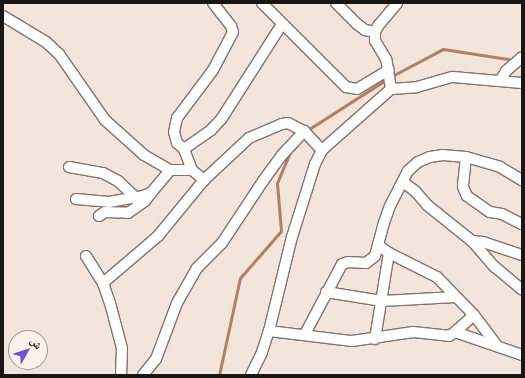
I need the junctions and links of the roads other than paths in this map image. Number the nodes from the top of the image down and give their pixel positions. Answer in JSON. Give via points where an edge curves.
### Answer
{"nodes":[{"id":1,"x":212,"y":3,"type":"edge"},
{"id":2,"x":262,"y":3,"type":"edge"},
{"id":3,"x":336,"y":3,"type":"edge"},
{"id":4,"x":397,"y":3,"type":"edge"},
{"id":5,"x":3,"y":16,"type":"edge"},
{"id":6,"x":282,"y":24,"type":"junction"},
{"id":7,"x":375,"y":32,"type":"junction"},
{"id":8,"x":522,"y":56,"type":"edge"},
{"id":9,"x":389,"y":70,"type":"junction"},
{"id":10,"x":500,"y":81,"type":"junction"},
{"id":11,"x":522,"y":83,"type":"edge"},
{"id":12,"x":391,"y":88,"type":"junction"},
{"id":13,"x":304,"y":131,"type":"junction"},
{"id":14,"x":184,"y":149,"type":"junction"},
{"id":15,"x":322,"y":150,"type":"junction"},
{"id":16,"x":466,"y":157,"type":"junction"},
{"id":17,"x":69,"y":167,"type":"dead end"},
{"id":18,"x":170,"y":170,"type":"junction"},
{"id":19,"x":192,"y":170,"type":"junction"},
{"id":20,"x":204,"y":180,"type":"junction"},
{"id":21,"x":522,"y":180,"type":"edge"},
{"id":22,"x":403,"y":182,"type":"junction"},
{"id":23,"x":151,"y":192,"type":"junction"},
{"id":24,"x":136,"y":198,"type":"junction"},
{"id":25,"x":76,"y":200,"type":"dead end"},
{"id":26,"x":99,"y":216,"type":"dead end"},
{"id":27,"x":522,"y":224,"type":"edge"},
{"id":28,"x":472,"y":241,"type":"junction"},
{"id":29,"x":378,"y":245,"type":"junction"},
{"id":30,"x":390,"y":253,"type":"junction"},
{"id":31,"x":522,"y":255,"type":"edge"},
{"id":32,"x":86,"y":256,"type":"dead end"},
{"id":33,"x":103,"y":283,"type":"junction"},
{"id":34,"x":522,"y":290,"type":"edge"},
{"id":35,"x":326,"y":292,"type":"junction"},
{"id":36,"x":456,"y":297,"type":"junction"},
{"id":37,"x":382,"y":301,"type":"junction"},
{"id":38,"x":474,"y":315,"type":"junction"},
{"id":39,"x":269,"y":331,"type":"junction"},
{"id":40,"x":456,"y":332,"type":"junction"},
{"id":41,"x":305,"y":334,"type":"junction"},
{"id":42,"x":375,"y":339,"type":"junction"},
{"id":43,"x":497,"y":346,"type":"junction"},
{"id":44,"x":522,"y":355,"type":"edge"},
{"id":45,"x":121,"y":375,"type":"edge"},
{"id":46,"x":143,"y":375,"type":"edge"},
{"id":47,"x":251,"y":375,"type":"edge"}],
"edges":[{"from":1,"to":14,"type":"street","via":[[233,32],[213,70],[177,118],[174,132],[177,143]]},
{"from":2,"to":6,"type":"street"},
{"from":3,"to":7,"type":"street","via":[[365,30]]},
{"from":4,"to":7,"type":"street"},
{"from":5,"to":18,"type":"street","via":[[46,42],[59,54],[115,130],[144,155]]},
{"from":6,"to":9,"type":"street","via":[[350,89],[357,89]]},
{"from":6,"to":14,"type":"street","via":[[222,118],[211,130]]},
{"from":7,"to":9,"type":"street","via":[[375,41],[386,59]]},
{"from":8,"to":10,"type":"street","via":[[506,70]]},
{"from":9,"to":12,"type":"street"},
{"from":10,"to":11,"type":"street"},
{"from":10,"to":12,"type":"street","via":[[453,77],[417,87]]},
{"from":12,"to":15,"type":"street"},
{"from":13,"to":15,"type":"street"},
{"from":13,"to":20,"type":"street","via":[[288,123],[249,138]]},
{"from":13,"to":46,"type":"street","via":[[282,155],[222,243],[196,268],[177,303],[156,359]]},
{"from":14,"to":19,"type":"street"},
{"from":15,"to":39,"type":"street","via":[[315,164],[292,237]]},
{"from":16,"to":21,"type":"street","via":[[500,166]]},
{"from":16,"to":22,"type":"street","via":[[443,155],[424,159],[408,171]]},
{"from":16,"to":27,"type":"street","via":[[463,187],[467,196],[490,212],[502,214]]},
{"from":17,"to":24,"type":"street","via":[[103,173],[118,181]]},
{"from":18,"to":19,"type":"street"},
{"from":18,"to":23,"type":"street"},
{"from":19,"to":20,"type":"street"},
{"from":20,"to":33,"type":"street","via":[[158,236]]},
{"from":22,"to":28,"type":"street"},
{"from":22,"to":29,"type":"street","via":[[384,222]]},
{"from":23,"to":24,"type":"street"},
{"from":23,"to":26,"type":"street","via":[[145,202],[128,212],[105,212]]},
{"from":24,"to":25,"type":"street","via":[[109,202]]},
{"from":28,"to":31,"type":"street","via":[[483,242]]},
{"from":28,"to":34,"type":"street","via":[[495,267]]},
{"from":29,"to":30,"type":"street"},
{"from":29,"to":35,"type":"street","via":[[372,261],[342,264]]},
{"from":30,"to":36,"type":"street","via":[[437,277]]},
{"from":30,"to":37,"type":"street"},
{"from":32,"to":33,"type":"street"},
{"from":33,"to":45,"type":"street","via":[[122,348]]},
{"from":35,"to":37,"type":"street"},
{"from":35,"to":41,"type":"street"},
{"from":36,"to":37,"type":"street"},
{"from":36,"to":38,"type":"street"},
{"from":37,"to":42,"type":"street"},
{"from":38,"to":40,"type":"street"},
{"from":38,"to":43,"type":"street"},
{"from":39,"to":41,"type":"street"},
{"from":39,"to":47,"type":"street"},
{"from":40,"to":42,"type":"street","via":[[449,336],[413,332]]},
{"from":40,"to":43,"type":"street"},
{"from":41,"to":42,"type":"street","via":[[352,342]]},
{"from":43,"to":44,"type":"street"}]}
